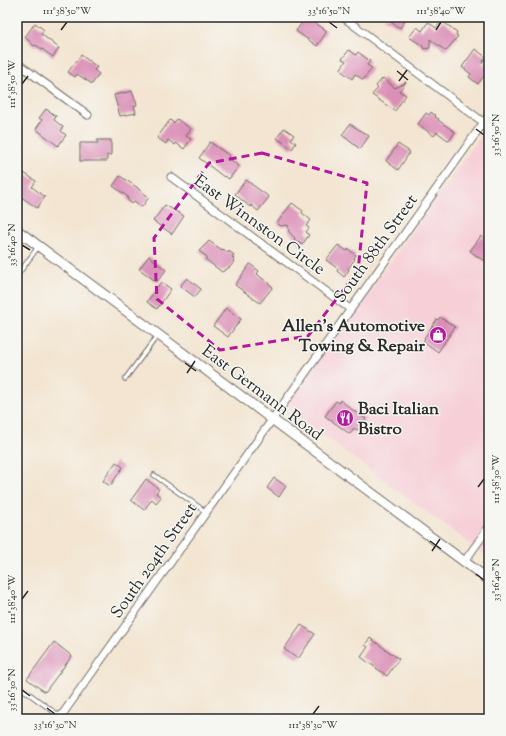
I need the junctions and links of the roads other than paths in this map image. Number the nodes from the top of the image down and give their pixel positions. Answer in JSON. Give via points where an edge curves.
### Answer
{"nodes":[{"id":1,"x":343,"y":17,"type":"edge"},
{"id":2,"x":17,"y":62,"type":"edge"},
{"id":3,"x":489,"y":114,"type":"edge"},
{"id":4,"x":88,"y":115,"type":"dead end"},
{"id":5,"x":483,"y":122,"type":"junction"},
{"id":6,"x":171,"y":177,"type":"dead end"},
{"id":7,"x":17,"y":230,"type":"edge"},
{"id":8,"x":39,"y":246,"type":"junction"},
{"id":9,"x":17,"y":276,"type":"edge"},
{"id":10,"x":350,"y":308,"type":"junction"},
{"id":11,"x":159,"y":335,"type":"junction"},
{"id":12,"x":125,"y":379,"type":"dead end"},
{"id":13,"x":272,"y":418,"type":"junction"},
{"id":14,"x":154,"y":475,"type":"dead end"},
{"id":15,"x":206,"y":512,"type":"junction"},
{"id":16,"x":489,"y":527,"type":"edge"},
{"id":17,"x":464,"y":562,"type":"junction"},
{"id":18,"x":489,"y":580,"type":"edge"},
{"id":19,"x":17,"y":685,"type":"edge"},
{"id":20,"x":60,"y":718,"type":"edge"}],
"edges":[{"from":1,"to":5,"type":"street"},
{"from":2,"to":4,"type":"street"},
{"from":3,"to":5,"type":"street","name":"South 88th Street"},
{"from":5,"to":10,"type":"street","name":"South 88th Street"},
{"from":6,"to":10,"type":"street","name":"East Winnston Circle"},
{"from":7,"to":8,"type":"street","name":"East Germann Road"},
{"from":8,"to":9,"type":"lane"},
{"from":8,"to":11,"type":"street","name":"East Germann Road"},
{"from":10,"to":13,"type":"street","name":"South 88th Street"},
{"from":11,"to":12,"type":"lane"},
{"from":11,"to":13,"type":"street","name":"East Germann Road"},
{"from":13,"to":15,"type":"street","name":"South 204th Street"},
{"from":13,"to":17,"type":"street","name":"East Germann Road"},
{"from":14,"to":15,"type":"lane"},
{"from":15,"to":20,"type":"street","name":"South 204th Street"},
{"from":16,"to":17,"type":"street"},
{"from":17,"to":18,"type":"street","name":"East Germann Road"},
{"from":19,"to":20,"type":"lane"}]}
